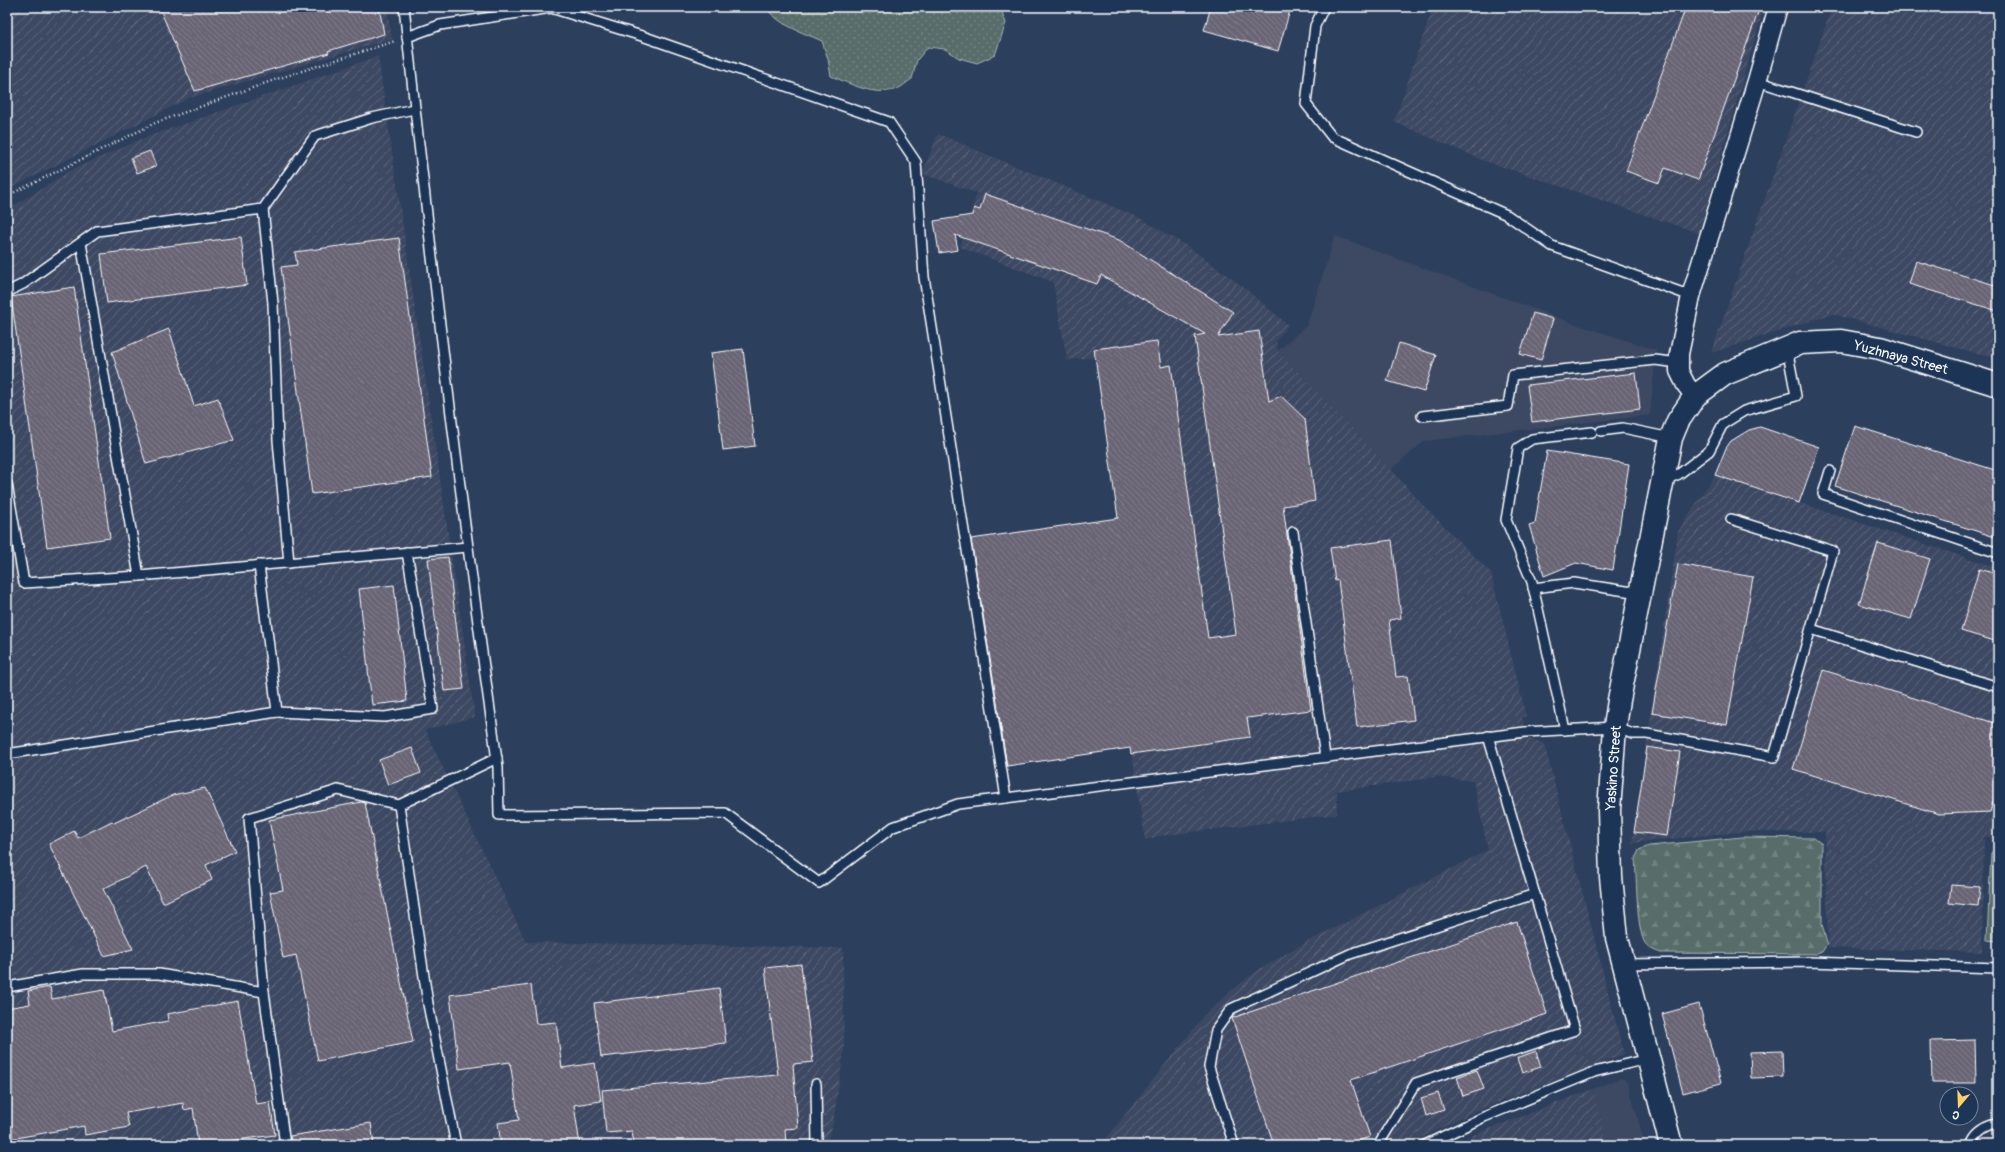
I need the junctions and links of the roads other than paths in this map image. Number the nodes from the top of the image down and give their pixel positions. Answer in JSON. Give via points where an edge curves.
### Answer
{"nodes":[{"id":1,"x":404,"y":7,"type":"edge"},
{"id":2,"x":1324,"y":7,"type":"edge"},
{"id":3,"x":1778,"y":7,"type":"edge"},
{"id":4,"x":407,"y":37,"type":"junction"},
{"id":5,"x":1757,"y":81,"type":"junction"},
{"id":6,"x":414,"y":109,"type":"junction"},
{"id":7,"x":1916,"y":132,"type":"dead end"},
{"id":8,"x":263,"y":209,"type":"junction"},
{"id":9,"x":81,"y":242,"type":"junction"},
{"id":10,"x":7,"y":292,"type":"edge"},
{"id":11,"x":1691,"y":296,"type":"junction"},
{"id":12,"x":1787,"y":348,"type":"junction"},
{"id":13,"x":1679,"y":363,"type":"junction"},
{"id":14,"x":1998,"y":385,"type":"edge"},
{"id":15,"x":1695,"y":396,"type":"junction"},
{"id":16,"x":1422,"y":416,"type":"dead end"},
{"id":17,"x":1671,"y":438,"type":"junction"},
{"id":18,"x":1830,"y":471,"type":"dead end"},
{"id":19,"x":1661,"y":482,"type":"junction"},
{"id":20,"x":7,"y":484,"type":"edge"},
{"id":21,"x":1731,"y":519,"type":"dead end"},
{"id":22,"x":1293,"y":532,"type":"dead end"},
{"id":23,"x":468,"y":547,"type":"junction"},
{"id":24,"x":407,"y":552,"type":"junction"},
{"id":25,"x":1998,"y":553,"type":"edge"},
{"id":26,"x":289,"y":563,"type":"junction"},
{"id":27,"x":259,"y":565,"type":"junction"},
{"id":28,"x":140,"y":576,"type":"junction"},
{"id":29,"x":1533,"y":588,"type":"junction"},
{"id":30,"x":1639,"y":594,"type":"junction"},
{"id":31,"x":1811,"y":629,"type":"junction"},
{"id":32,"x":1998,"y":687,"type":"edge"},
{"id":33,"x":277,"y":712,"type":"junction"},
{"id":34,"x":1615,"y":727,"type":"junction"},
{"id":35,"x":1565,"y":730,"type":"junction"},
{"id":36,"x":1488,"y":736,"type":"junction"},
{"id":37,"x":7,"y":754,"type":"edge"},
{"id":38,"x":1324,"y":757,"type":"junction"},
{"id":39,"x":496,"y":758,"type":"junction"},
{"id":40,"x":1006,"y":798,"type":"junction"},
{"id":41,"x":399,"y":805,"type":"junction"},
{"id":42,"x":1535,"y":894,"type":"junction"},
{"id":43,"x":1623,"y":964,"type":"junction"},
{"id":44,"x":1998,"y":968,"type":"edge"},
{"id":45,"x":7,"y":987,"type":"edge"},
{"id":46,"x":264,"y":992,"type":"junction"},
{"id":47,"x":1647,"y":1059,"type":"junction"},
{"id":48,"x":816,"y":1084,"type":"dead end"},
{"id":49,"x":1996,"y":1124,"type":"dead end"},
{"id":50,"x":285,"y":1145,"type":"edge"},
{"id":51,"x":456,"y":1145,"type":"edge"},
{"id":52,"x":817,"y":1145,"type":"edge"},
{"id":53,"x":1234,"y":1145,"type":"edge"},
{"id":54,"x":1378,"y":1145,"type":"edge"},
{"id":55,"x":1425,"y":1145,"type":"edge"},
{"id":56,"x":1671,"y":1145,"type":"edge"},
{"id":57,"x":1971,"y":1145,"type":"edge"}],
"edges":[{"from":1,"to":4,"type":"lane"},
{"from":2,"to":11,"type":"lane","via":[[1315,26],[1306,104],[1332,137],[1507,215],[1552,246]]},
{"from":3,"to":5,"type":"street"},
{"from":4,"to":6,"type":"lane"},
{"from":4,"to":40,"type":"lane","via":[[440,25],[551,8],[645,37],[889,122],[916,162],[924,277]]},
{"from":5,"to":7,"type":"lane"},
{"from":5,"to":11,"type":"street"},
{"from":6,"to":8,"type":"lane","via":[[372,118],[315,136]]},
{"from":6,"to":23,"type":"lane"},
{"from":8,"to":9,"type":"lane","via":[[97,231]]},
{"from":8,"to":26,"type":"lane","via":[[273,303],[278,440]]},
{"from":9,"to":10,"type":"lane","via":[[23,284]]},
{"from":9,"to":28,"type":"lane"},
{"from":11,"to":13,"type":"street"},
{"from":12,"to":14,"type":"street","name":"Yuzhnaya Street","via":[[1800,343],[1841,341],[1880,348]]},
{"from":12,"to":15,"type":"street","name":"Yuzhnaya Street","via":[[1725,374]]},
{"from":12,"to":19,"type":"lane","via":[[1796,396],[1744,411],[1723,424],[1710,451],[1680,474]]},
{"from":13,"to":15,"type":"street","via":[[1679,371]]},
{"from":13,"to":16,"type":"lane","via":[[1655,360],[1513,375],[1508,406]]},
{"from":15,"to":17,"type":"street","name":"Yaskino Street","via":[[1678,421]]},
{"from":17,"to":19,"type":"street","name":"Yaskino Street"},
{"from":17,"to":29,"type":"lane","via":[[1623,428],[1532,439],[1518,448],[1506,520]]},
{"from":18,"to":25,"type":"lane","via":[[1823,494]]},
{"from":19,"to":30,"type":"street","name":"Yaskino Street"},
{"from":20,"to":28,"type":"lane","via":[[24,583]]},
{"from":21,"to":31,"type":"lane","via":[[1833,550]]},
{"from":22,"to":38,"type":"lane"},
{"from":23,"to":24,"type":"lane"},
{"from":23,"to":39,"type":"lane"},
{"from":24,"to":26,"type":"lane"},
{"from":24,"to":33,"type":"lane","via":[[433,709],[385,717]]},
{"from":26,"to":27,"type":"lane"},
{"from":27,"to":28,"type":"lane"},
{"from":27,"to":33,"type":"lane"},
{"from":29,"to":30,"type":"lane","via":[[1574,583]]},
{"from":29,"to":35,"type":"lane"},
{"from":30,"to":34,"type":"street","name":"Yaskino Street"},
{"from":31,"to":32,"type":"lane"},
{"from":31,"to":34,"type":"lane","via":[[1774,757],[1647,734],[1633,734]]},
{"from":33,"to":37,"type":"lane"},
{"from":34,"to":35,"type":"lane"},
{"from":34,"to":43,"type":"street","name":"Yaskino Street","via":[[1609,810],[1611,877],[1617,938]]},
{"from":35,"to":36,"type":"lane"},
{"from":36,"to":38,"type":"lane"},
{"from":36,"to":42,"type":"lane"},
{"from":38,"to":40,"type":"lane"},
{"from":39,"to":40,"type":"lane","via":[[499,815],[725,813],[819,884],[892,827],[958,804]]},
{"from":39,"to":41,"type":"lane"},
{"from":41,"to":46,"type":"lane","via":[[338,790],[249,818]]},
{"from":41,"to":51,"type":"lane","via":[[428,1004]]},
{"from":42,"to":53,"type":"lane","via":[[1350,954],[1230,1009],[1216,1030],[1209,1067]]},
{"from":42,"to":54,"type":"lane","via":[[1575,1030],[1416,1083]]},
{"from":43,"to":44,"type":"lane","via":[[1809,962]]},
{"from":43,"to":47,"type":"street","name":"Yaskino Street"},
{"from":45,"to":46,"type":"lane","via":[[83,974],[159,974]]},
{"from":46,"to":50,"type":"lane"},
{"from":47,"to":55,"type":"lane","via":[[1594,1072],[1484,1117]]},
{"from":47,"to":56,"type":"street","name":"Yaskino Street"},
{"from":48,"to":52,"type":"lane"},
{"from":49,"to":57,"type":"lane","via":[[1985,1127]]}]}
